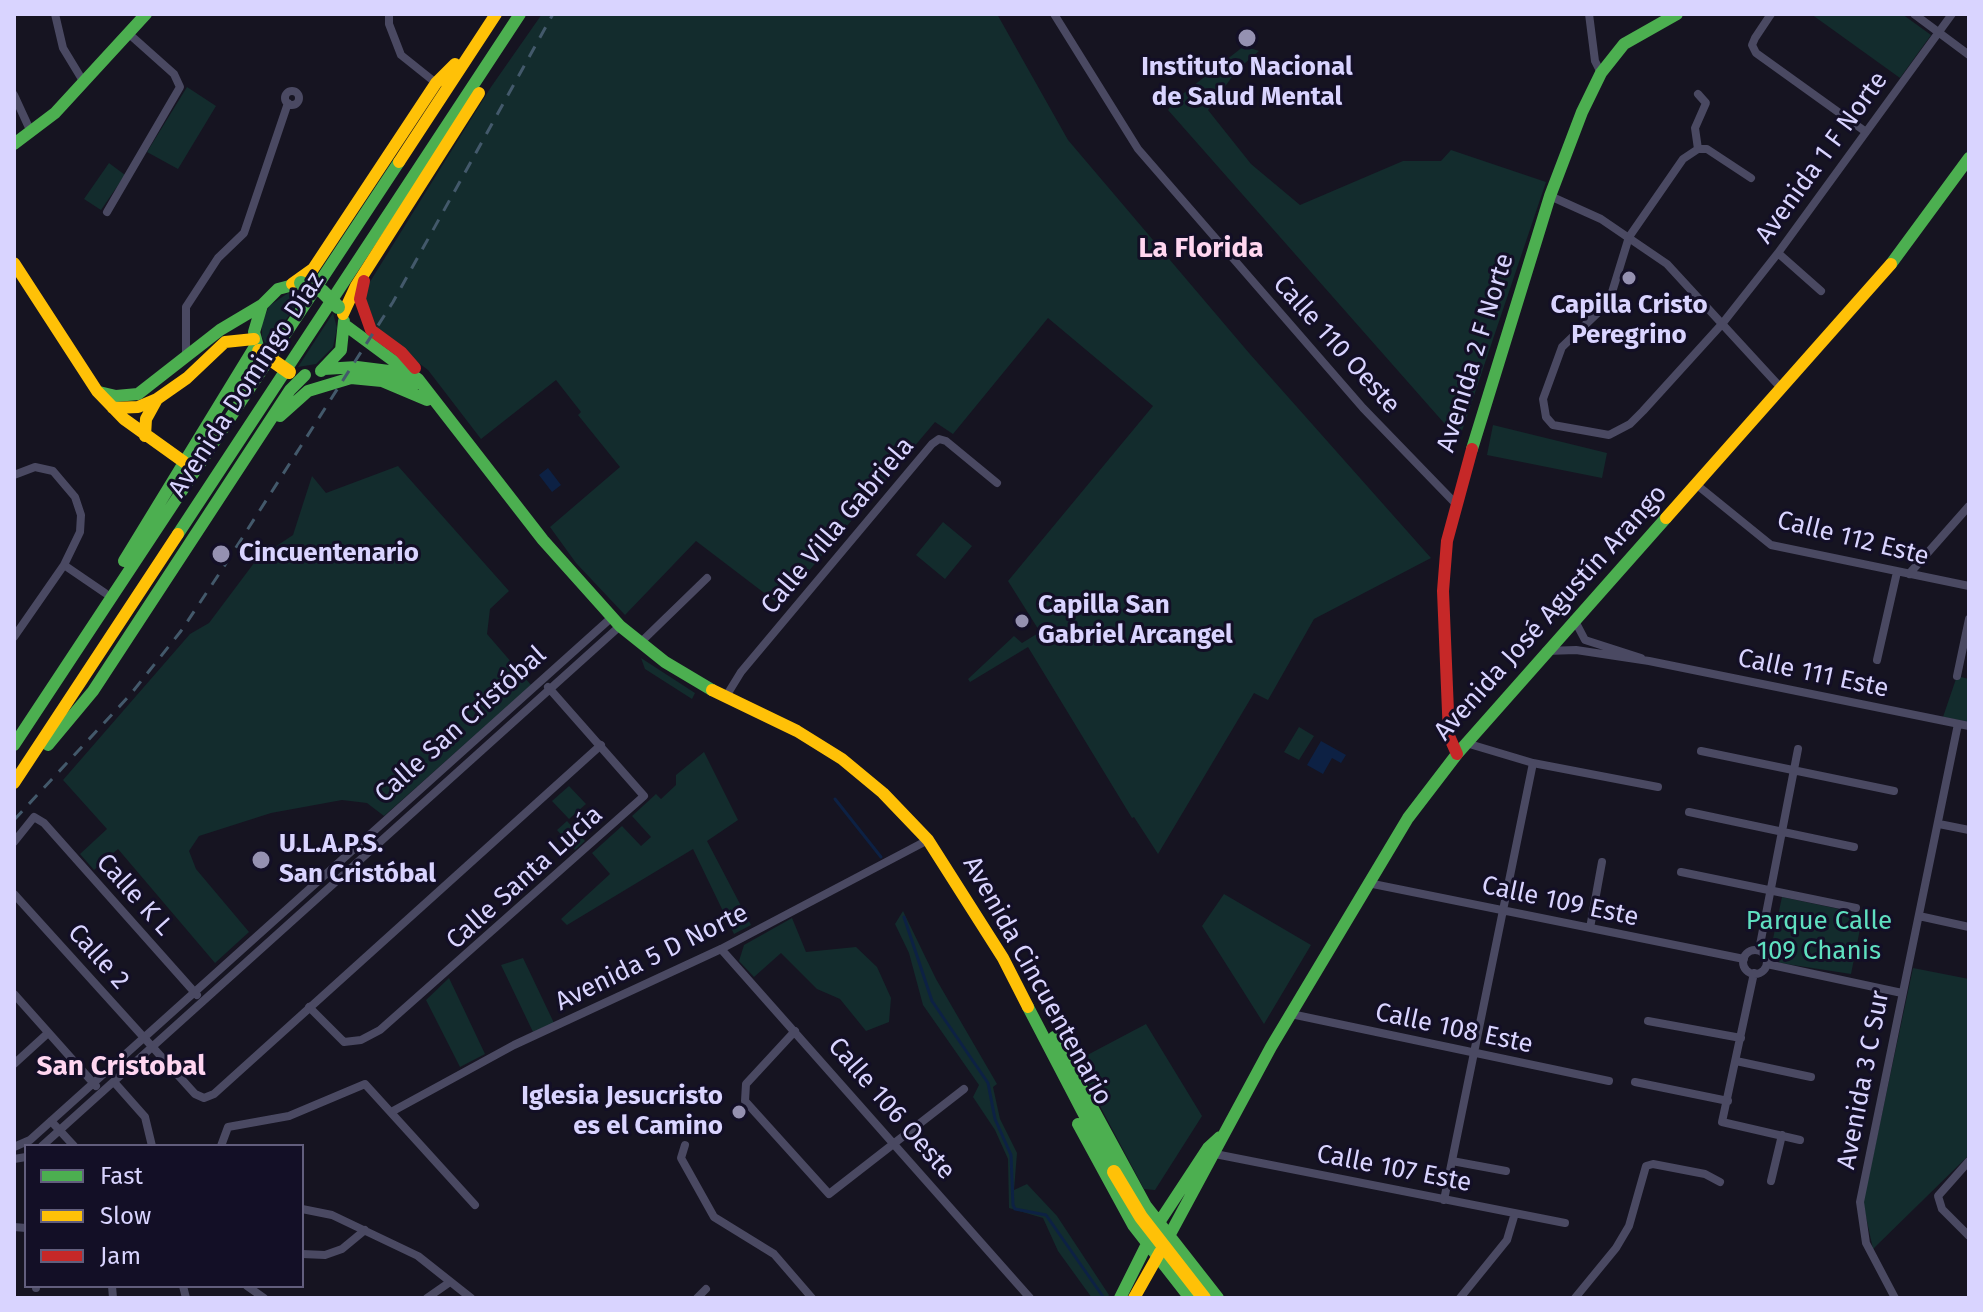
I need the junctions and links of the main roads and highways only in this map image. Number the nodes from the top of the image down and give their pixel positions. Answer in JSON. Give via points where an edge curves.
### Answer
{"nodes":[{"id":1,"x":146,"y":14,"type":"edge"},
{"id":2,"x":496,"y":14,"type":"edge"},
{"id":3,"x":521,"y":14,"type":"edge"},
{"id":4,"x":1677,"y":14,"type":"edge"},
{"id":5,"x":481,"y":38,"type":"junction"},
{"id":6,"x":14,"y":144,"type":"edge"},
{"id":7,"x":1969,"y":158,"type":"edge"},
{"id":8,"x":14,"y":263,"type":"edge"},
{"id":9,"x":370,"y":266,"type":"junction"},
{"id":10,"x":297,"y":284,"type":"junction"},
{"id":11,"x":262,"y":305,"type":"junction"},
{"id":12,"x":342,"y":315,"type":"junction"},
{"id":13,"x":218,"y":340,"type":"junction"},
{"id":14,"x":257,"y":345,"type":"junction"},
{"id":15,"x":245,"y":363,"type":"junction"},
{"id":16,"x":324,"y":369,"type":"junction"},
{"id":17,"x":297,"y":374,"type":"junction"},
{"id":18,"x":97,"y":391,"type":"junction"},
{"id":19,"x":157,"y":399,"type":"junction"},
{"id":20,"x":432,"y":401,"type":"junction"},
{"id":21,"x":113,"y":408,"type":"junction"},
{"id":22,"x":145,"y":436,"type":"junction"},
{"id":23,"x":261,"y":437,"type":"junction"},
{"id":24,"x":184,"y":462,"type":"junction"},
{"id":25,"x":15,"y":744,"type":"edge"},
{"id":26,"x":1462,"y":749,"type":"junction"},
{"id":27,"x":14,"y":784,"type":"edge"},
{"id":28,"x":1022,"y":995,"type":"junction"},
{"id":29,"x":1220,"y":1137,"type":"junction"},
{"id":30,"x":1158,"y":1224,"type":"junction"},
{"id":31,"x":1168,"y":1238,"type":"junction"},
{"id":32,"x":1147,"y":1245,"type":"junction"},
{"id":33,"x":1157,"y":1258,"type":"junction"},
{"id":34,"x":1178,"y":1283,"type":"junction"},
{"id":35,"x":1135,"y":1296,"type":"edge"},
{"id":36,"x":1120,"y":1298,"type":"edge"},
{"id":37,"x":1190,"y":1298,"type":"edge"},
{"id":38,"x":1204,"y":1298,"type":"edge"},
{"id":39,"x":1218,"y":1298,"type":"edge"}],
"edges":[{"from":1,"to":6,"type":"main road"},
{"from":2,"to":5,"type":"main road","name":"Avenida Domingo Díaz"},
{"from":3,"to":9,"type":"main road","via":[[501,58]]},
{"from":3,"to":27,"type":"main road","name":"Avenida Domingo Díaz"},
{"from":4,"to":26,"type":"main road","name":"Avenida 2 F Norte","via":[[1636,35],[1601,73],[1573,132],[1455,503],[1443,591],[1449,736]]},
{"from":5,"to":10,"type":"main road","via":[[436,83],[313,269]]},
{"from":5,"to":25,"type":"main road","name":"Avenida Domingo Díaz"},
{"from":7,"to":26,"type":"main road","name":"Avenida José Agustín Arango","via":[[1903,252]]},
{"from":8,"to":18,"type":"main road"},
{"from":9,"to":12,"type":"main road"},
{"from":9,"to":20,"type":"main road","via":[[360,299],[363,315],[371,330],[412,363]]},
{"from":10,"to":11,"type":"main road","via":[[278,289]]},
{"from":10,"to":12,"type":"main road","bridge":true,"via":[[322,291]]},
{"from":11,"to":13,"type":"main road"},
{"from":11,"to":14,"type":"main road","via":[[255,324]]},
{"from":12,"to":16,"type":"main road","via":[[341,350]]},
{"from":12,"to":20,"type":"main road","name":"Avenida Cincuentenario","via":[[407,370]]},
{"from":13,"to":14,"type":"main road","via":[[235,338]]},
{"from":13,"to":15,"type":"main road","via":[[239,348]]},
{"from":13,"to":18,"type":"main road","via":[[138,394]]},
{"from":13,"to":19,"type":"main road","via":[[187,378]]},
{"from":14,"to":15,"type":"main road"},
{"from":14,"to":17,"type":"main road","bridge":true},
{"from":15,"to":24,"type":"main road"},
{"from":16,"to":17,"type":"main road"},
{"from":16,"to":20,"type":"main road","name":"Avenida Cincuentenario","via":[[389,371]]},
{"from":17,"to":23,"type":"main road"},
{"from":18,"to":21,"type":"main road"},
{"from":19,"to":21,"type":"main road","via":[[138,407]]},
{"from":19,"to":22,"type":"main road","via":[[146,419]]},
{"from":20,"to":23,"type":"main road","via":[[382,381],[335,380],[308,391]]},
{"from":20,"to":28,"type":"main road","name":"Avenida Cincuentenario","via":[[616,622],[665,662],[725,698],[797,731],[883,793],[928,840]]},
{"from":21,"to":22,"type":"main road"},
{"from":22,"to":24,"type":"main road"},
{"from":23,"to":27,"type":"main road","via":[[93,691]]},
{"from":24,"to":25,"type":"main road"},
{"from":26,"to":29,"type":"main road","name":"Avenida José Agustín Arango","via":[[1408,818]]},
{"from":28,"to":30,"type":"main road","via":[[1041,1015]]},
{"from":28,"to":32,"type":"main road","via":[[1028,1022],[1107,1182]]},
{"from":28,"to":38,"type":"main road","name":"Avenida Cincuentenario","bridge":true,"via":[[1141,1217]]},
{"from":29,"to":30,"type":"main road","name":"Avenida José Agustín Arango"},
{"from":29,"to":31,"type":"main road","name":"Avenida José Agustín Arango"},
{"from":30,"to":31,"type":"main road"},
{"from":30,"to":32,"type":"main road","name":"Avenida José Agustín Arango"},
{"from":31,"to":33,"type":"main road","name":"Avenida José Agustín Arango"},
{"from":31,"to":39,"type":"main road"},
{"from":32,"to":33,"type":"main road"},
{"from":32,"to":36,"type":"main road","name":"Avenida José Agustín Arango"},
{"from":33,"to":34,"type":"main road"},
{"from":33,"to":35,"type":"main road","name":"Avenida José Agustín Arango"},
{"from":34,"to":35,"type":"main road","via":[[1159,1281]]},
{"from":34,"to":37,"type":"main road"}]}
